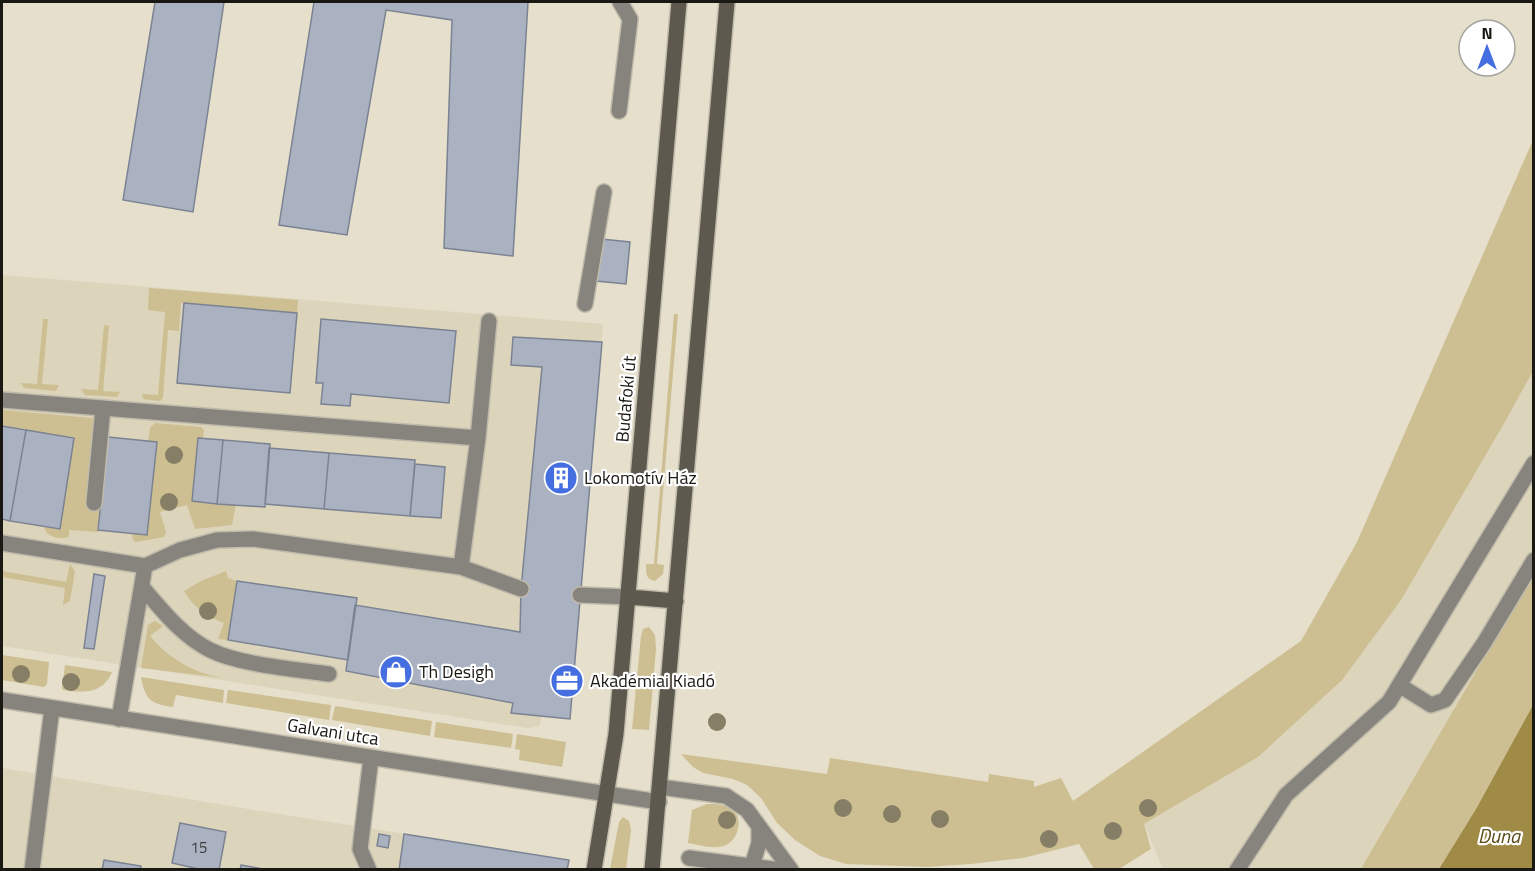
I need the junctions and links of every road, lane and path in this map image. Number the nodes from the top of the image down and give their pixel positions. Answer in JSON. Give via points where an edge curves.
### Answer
{"nodes":[{"id":1,"x":620,"y":2,"type":"edge"},
{"id":2,"x":679,"y":2,"type":"edge"},
{"id":3,"x":727,"y":2,"type":"edge"},
{"id":4,"x":620,"y":111,"type":"dead end"},
{"id":5,"x":604,"y":192,"type":"dead end"},
{"id":6,"x":585,"y":304,"type":"dead end"},
{"id":7,"x":489,"y":321,"type":"dead end"},
{"id":8,"x":2,"y":400,"type":"edge"},
{"id":9,"x":104,"y":408,"type":"junction"},
{"id":10,"x":478,"y":438,"type":"junction"},
{"id":11,"x":1533,"y":463,"type":"edge"},
{"id":12,"x":94,"y":503,"type":"dead end"},
{"id":13,"x":2,"y":543,"type":"edge"},
{"id":14,"x":1533,"y":560,"type":"edge"},
{"id":15,"x":145,"y":566,"type":"junction"},
{"id":16,"x":461,"y":567,"type":"junction"},
{"id":17,"x":142,"y":587,"type":"junction"},
{"id":18,"x":521,"y":589,"type":"dead end"},
{"id":19,"x":580,"y":595,"type":"dead end"},
{"id":20,"x":629,"y":597,"type":"junction"},
{"id":21,"x":676,"y":601,"type":"junction"},
{"id":22,"x":329,"y":674,"type":"dead end"},
{"id":23,"x":1399,"y":685,"type":"junction"},
{"id":24,"x":2,"y":700,"type":"edge"},
{"id":25,"x":52,"y":708,"type":"junction"},
{"id":26,"x":119,"y":719,"type":"junction"},
{"id":27,"x":372,"y":758,"type":"junction"},
{"id":28,"x":607,"y":795,"type":"junction"},
{"id":29,"x":659,"y":795,"type":"junction"},
{"id":30,"x":759,"y":827,"type":"junction"},
{"id":31,"x":689,"y":858,"type":"dead end"},
{"id":32,"x":752,"y":866,"type":"junction"},
{"id":33,"x":32,"y":870,"type":"edge"},
{"id":34,"x":369,"y":870,"type":"edge"},
{"id":35,"x":594,"y":870,"type":"edge"},
{"id":36,"x":652,"y":870,"type":"edge"},
{"id":37,"x":781,"y":870,"type":"edge"},
{"id":38,"x":791,"y":870,"type":"edge"},
{"id":39,"x":1237,"y":870,"type":"edge"}],
"edges":[{"from":1,"to":4,"type":"street","via":[[630,19]]},
{"from":2,"to":20,"type":"main road","name":"Budafoki út"},
{"from":3,"to":21,"type":"main road"},
{"from":5,"to":6,"type":"street"},
{"from":7,"to":10,"type":"street"},
{"from":8,"to":9,"type":"street"},
{"from":9,"to":10,"type":"street"},
{"from":9,"to":12,"type":"street"},
{"from":10,"to":16,"type":"street"},
{"from":11,"to":23,"type":"street"},
{"from":13,"to":15,"type":"street"},
{"from":14,"to":23,"type":"street","via":[[1445,700],[1431,705]]},
{"from":15,"to":16,"type":"street","via":[[180,550],[217,540],[253,539]]},
{"from":15,"to":17,"type":"street"},
{"from":16,"to":18,"type":"street"},
{"from":17,"to":22,"type":"street","via":[[178,628],[209,650]]},
{"from":17,"to":26,"type":"street"},
{"from":19,"to":20,"type":"street"},
{"from":20,"to":21,"type":"main road"},
{"from":20,"to":28,"type":"main road","name":"Budafoki út"},
{"from":21,"to":29,"type":"main road"},
{"from":23,"to":39,"type":"street","via":[[1389,702],[1286,795]]},
{"from":24,"to":25,"type":"street","name":"Galvani utca"},
{"from":25,"to":26,"type":"street","name":"Galvani utca"},
{"from":25,"to":33,"type":"street"},
{"from":26,"to":27,"type":"street","name":"Galvani utca"},
{"from":27,"to":28,"type":"street","name":"Galvani utca"},
{"from":27,"to":34,"type":"street","via":[[360,849]]},
{"from":28,"to":29,"type":"street","name":"Galvani utca"},
{"from":28,"to":35,"type":"main road","name":"Budafoki út"},
{"from":29,"to":30,"type":"street","name":"Galvani utca","via":[[726,796],[747,810]]},
{"from":29,"to":36,"type":"main road"},
{"from":30,"to":32,"type":"street"},
{"from":30,"to":38,"type":"street","name":"Galvani utca"},
{"from":31,"to":32,"type":"street"},
{"from":32,"to":37,"type":"street"}]}
